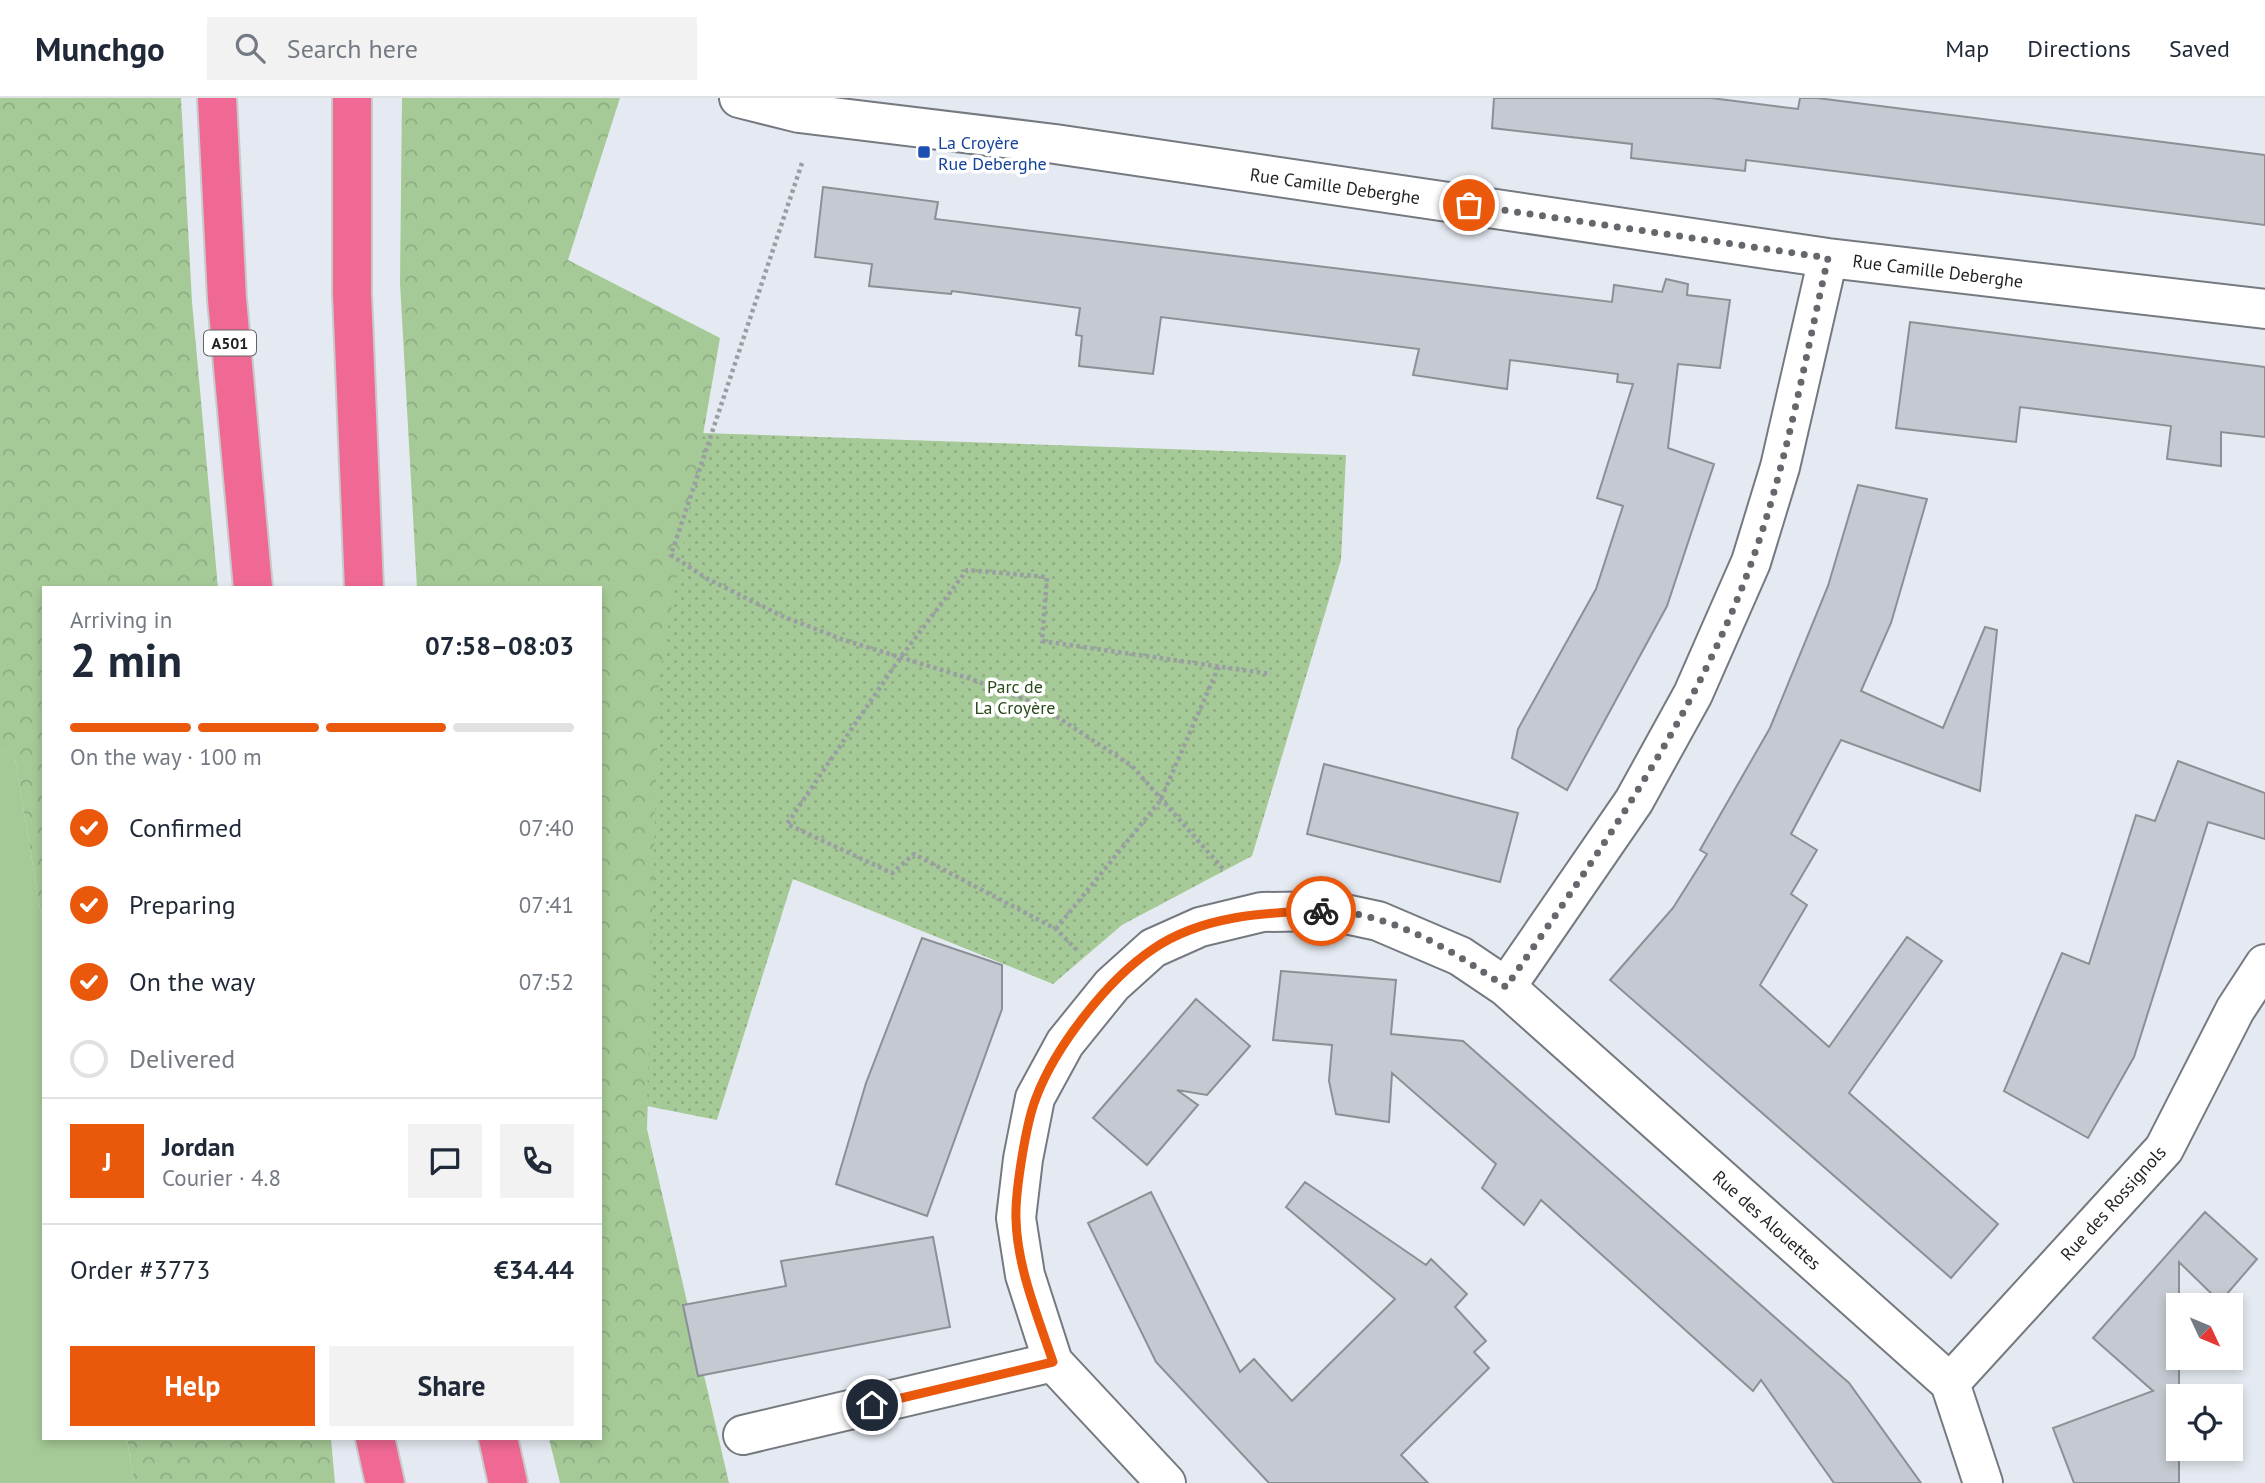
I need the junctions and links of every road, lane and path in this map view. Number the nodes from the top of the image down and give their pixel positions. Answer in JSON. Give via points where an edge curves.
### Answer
{"nodes":[{"id":1,"x":217,"y":98,"type":"edge"},
{"id":2,"x":352,"y":98,"type":"edge"},
{"id":3,"x":740,"y":98,"type":"edge"},
{"id":4,"x":799,"y":113,"type":"junction"},
{"id":5,"x":1828,"y":258,"type":"junction"},
{"id":6,"x":2265,"y":309,"type":"edge"},
{"id":7,"x":253,"y":586,"type":"edge"},
{"id":8,"x":364,"y":586,"type":"edge"},
{"id":9,"x":900,"y":658,"type":"junction"},
{"id":10,"x":1219,"y":666,"type":"junction"},
{"id":11,"x":1271,"y":674,"type":"dead end"},
{"id":12,"x":1160,"y":801,"type":"junction"},
{"id":13,"x":1262,"y":912,"type":"junction"},
{"id":14,"x":1056,"y":929,"type":"junction"},
{"id":15,"x":2265,"y":964,"type":"edge"},
{"id":16,"x":1112,"y":985,"type":"junction"},
{"id":17,"x":1506,"y":987,"type":"junction"},
{"id":18,"x":1053,"y":1362,"type":"junction"},
{"id":19,"x":1950,"y":1383,"type":"junction"},
{"id":20,"x":743,"y":1435,"type":"dead end"},
{"id":21,"x":375,"y":1440,"type":"edge"},
{"id":22,"x":498,"y":1440,"type":"edge"},
{"id":23,"x":385,"y":1483,"type":"edge"},
{"id":24,"x":508,"y":1483,"type":"edge"},
{"id":25,"x":1166,"y":1483,"type":"edge"},
{"id":26,"x":1983,"y":1483,"type":"edge"}],
"edges":[{"from":1,"to":7,"type":"highway","number":"A501","via":[[227,299]]},
{"from":2,"to":8,"type":"highway","via":[[352,293]]},
{"from":3,"to":4,"type":"street","name":"Rue Camille Deberghe"},
{"from":4,"to":5,"type":"street","name":"Rue Camille Deberghe","via":[[1069,146]]},
{"from":4,"to":9,"type":"path","via":[[802,164],[671,555],[782,616]]},
{"from":5,"to":6,"type":"street","name":"Rue Camille Deberghe"},
{"from":5,"to":17,"type":"street","via":[[1780,467],[1751,562],[1725,622],[1693,694],[1633,801]]},
{"from":9,"to":10,"type":"path","via":[[967,570],[1046,577],[1042,641]]},
{"from":9,"to":12,"type":"path","via":[[1039,705],[1132,766]]},
{"from":9,"to":14,"type":"path","via":[[787,824],[892,873],[914,854]]},
{"from":10,"to":11,"type":"path"},
{"from":10,"to":12,"type":"path"},
{"from":12,"to":13,"type":"path"},
{"from":12,"to":14,"type":"path"},
{"from":13,"to":16,"type":"street","name":"Rue des Alouettes","via":[[1200,927],[1153,948]]},
{"from":13,"to":17,"type":"street","name":"Rue des Alouettes","via":[[1331,911],[1378,921],[1460,956]]},
{"from":14,"to":16,"type":"path"},
{"from":15,"to":19,"type":"street","name":"Rue des Rossignols","via":[[2235,1010],[2164,1149]]},
{"from":16,"to":18,"type":"street","name":"Rue des Alouettes","via":[[1065,1043],[1035,1098],[1024,1159],[1016,1218],[1025,1275]]},
{"from":17,"to":19,"type":"street","name":"Rue des Alouettes"},
{"from":18,"to":20,"type":"street"},
{"from":18,"to":25,"type":"street"},
{"from":19,"to":26,"type":"street"},
{"from":21,"to":23,"type":"highway"},
{"from":22,"to":24,"type":"highway"}]}
